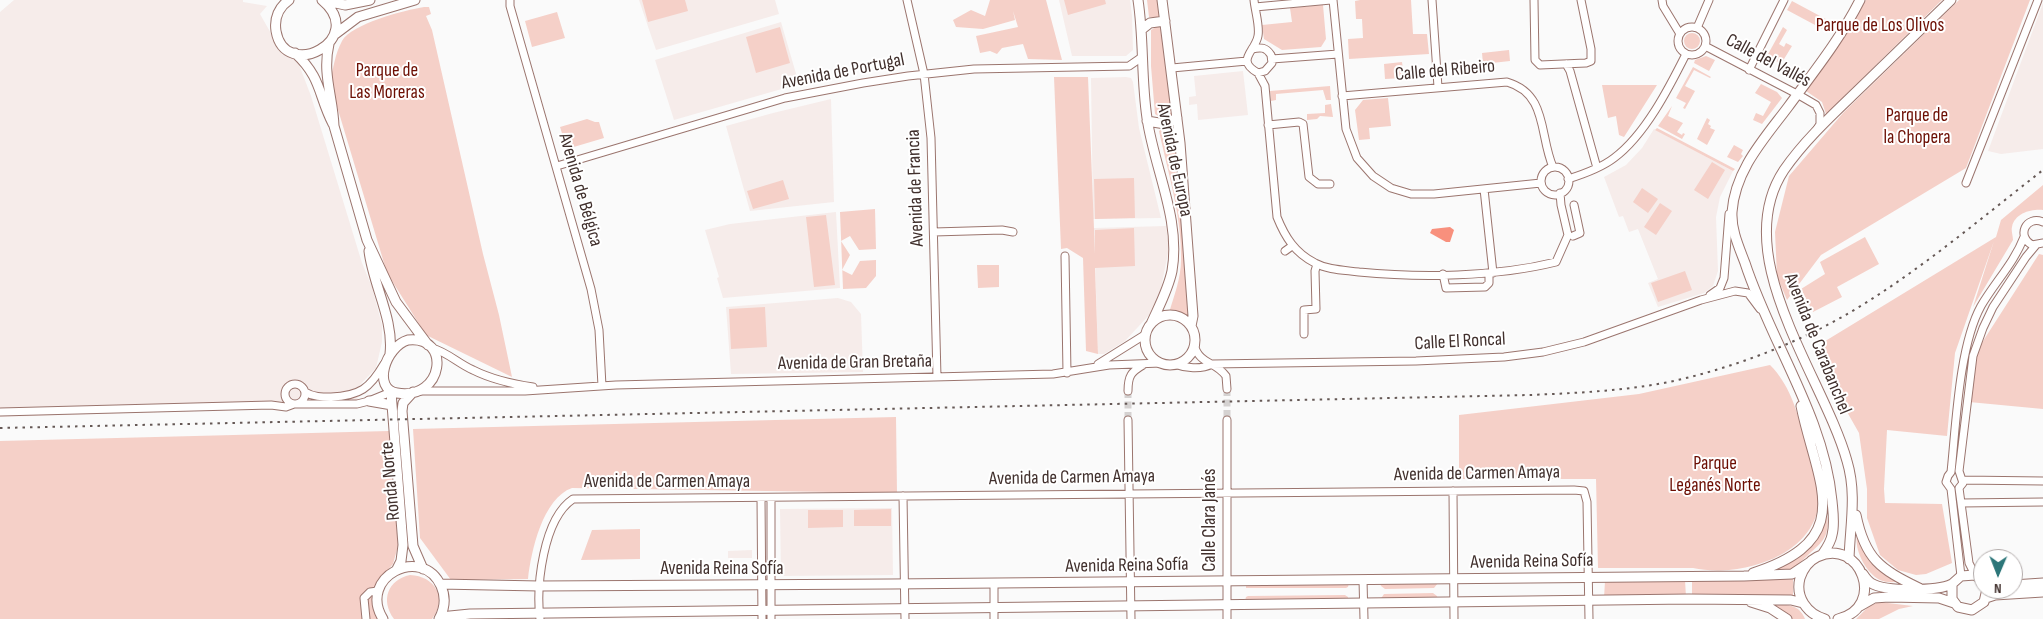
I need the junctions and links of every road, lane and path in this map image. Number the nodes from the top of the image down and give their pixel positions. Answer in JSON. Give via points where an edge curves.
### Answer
{"nodes":[{"id":1,"x":322,"y":0,"type":"edge"},
{"id":2,"x":370,"y":0,"type":"edge"},
{"id":3,"x":415,"y":0,"type":"edge"},
{"id":4,"x":907,"y":0,"type":"edge"},
{"id":5,"x":1138,"y":0,"type":"edge"},
{"id":6,"x":1162,"y":0,"type":"edge"},
{"id":7,"x":1332,"y":0,"type":"edge"},
{"id":8,"x":1432,"y":0,"type":"edge"},
{"id":9,"x":1534,"y":0,"type":"edge"},
{"id":10,"x":1581,"y":0,"type":"edge"},
{"id":11,"x":1662,"y":0,"type":"edge"},
{"id":12,"x":1708,"y":0,"type":"edge"},
{"id":13,"x":1784,"y":0,"type":"edge"},
{"id":14,"x":1860,"y":0,"type":"edge"},
{"id":15,"x":1951,"y":0,"type":"edge"},
{"id":16,"x":2038,"y":0,"type":"edge"},
{"id":17,"x":285,"y":2,"type":"edge"},
{"id":18,"x":509,"y":2,"type":"edge"},
{"id":19,"x":1255,"y":4,"type":"edge"},
{"id":20,"x":1165,"y":21,"type":"junction"},
{"id":21,"x":1697,"y":28,"type":"junction"},
{"id":22,"x":1141,"y":30,"type":"junction"},
{"id":23,"x":1680,"y":34,"type":"junction"},
{"id":24,"x":334,"y":35,"type":"junction"},
{"id":25,"x":329,"y":44,"type":"junction"},
{"id":26,"x":1704,"y":46,"type":"junction"},
{"id":27,"x":1252,"y":49,"type":"junction"},
{"id":28,"x":294,"y":53,"type":"junction"},
{"id":29,"x":1338,"y":54,"type":"junction"},
{"id":30,"x":1686,"y":54,"type":"junction"},
{"id":31,"x":1142,"y":57,"type":"junction"},
{"id":32,"x":1272,"y":59,"type":"junction"},
{"id":33,"x":1247,"y":61,"type":"junction"},
{"id":34,"x":1566,"y":64,"type":"junction"},
{"id":35,"x":1129,"y":66,"type":"junction"},
{"id":36,"x":1172,"y":68,"type":"junction"},
{"id":37,"x":1749,"y":70,"type":"junction"},
{"id":38,"x":1258,"y":73,"type":"junction"},
{"id":39,"x":924,"y":74,"type":"junction"},
{"id":40,"x":1142,"y":76,"type":"junction"},
{"id":41,"x":1438,"y":87,"type":"junction"},
{"id":42,"x":1797,"y":94,"type":"junction"},
{"id":43,"x":1342,"y":96,"type":"junction"},
{"id":44,"x":1177,"y":118,"type":"junction"},
{"id":45,"x":1147,"y":121,"type":"junction"},
{"id":46,"x":1268,"y":125,"type":"junction"},
{"id":47,"x":334,"y":126,"type":"junction"},
{"id":48,"x":1814,"y":134,"type":"junction"},
{"id":49,"x":557,"y":166,"type":"junction"},
{"id":50,"x":1553,"y":167,"type":"junction"},
{"id":51,"x":1597,"y":168,"type":"junction"},
{"id":52,"x":1568,"y":179,"type":"junction"},
{"id":53,"x":1541,"y":183,"type":"junction"},
{"id":54,"x":1966,"y":183,"type":"dead end"},
{"id":55,"x":1330,"y":184,"type":"dead end"},
{"id":56,"x":1484,"y":189,"type":"junction"},
{"id":57,"x":1736,"y":190,"type":"junction"},
{"id":58,"x":1560,"y":193,"type":"junction"},
{"id":59,"x":1574,"y":205,"type":"dead end"},
{"id":60,"x":2043,"y":222,"type":"edge"},
{"id":61,"x":934,"y":232,"type":"junction"},
{"id":62,"x":1013,"y":232,"type":"dead end"},
{"id":63,"x":1573,"y":236,"type":"dead end"},
{"id":64,"x":2024,"y":237,"type":"junction"},
{"id":65,"x":367,"y":240,"type":"junction"},
{"id":66,"x":2041,"y":245,"type":"edge"},
{"id":67,"x":1292,"y":246,"type":"junction"},
{"id":68,"x":1285,"y":251,"type":"dead end"},
{"id":69,"x":1065,"y":258,"type":"dead end"},
{"id":70,"x":1317,"y":264,"type":"junction"},
{"id":71,"x":1491,"y":273,"type":"junction"},
{"id":72,"x":1443,"y":274,"type":"junction"},
{"id":73,"x":1701,"y":300,"type":"junction"},
{"id":74,"x":1765,"y":315,"type":"junction"},
{"id":75,"x":1151,"y":324,"type":"junction"},
{"id":76,"x":1190,"y":326,"type":"junction"},
{"id":77,"x":1146,"y":334,"type":"junction"},
{"id":78,"x":1304,"y":334,"type":"dead end"},
{"id":79,"x":1194,"y":344,"type":"junction"},
{"id":80,"x":430,"y":347,"type":"junction"},
{"id":81,"x":388,"y":358,"type":"junction"},
{"id":82,"x":1161,"y":363,"type":"junction"},
{"id":83,"x":1174,"y":364,"type":"junction"},
{"id":84,"x":1212,"y":364,"type":"junction"},
{"id":85,"x":1144,"y":365,"type":"junction"},
{"id":86,"x":1093,"y":367,"type":"junction"},
{"id":87,"x":1067,"y":373,"type":"junction"},
{"id":88,"x":937,"y":377,"type":"junction"},
{"id":89,"x":602,"y":386,"type":"junction"},
{"id":90,"x":1798,"y":388,"type":"junction"},
{"id":91,"x":548,"y":389,"type":"junction"},
{"id":92,"x":1226,"y":389,"type":"tunnel mouth"},
{"id":93,"x":1128,"y":391,"type":"tunnel mouth"},
{"id":94,"x":305,"y":392,"type":"junction"},
{"id":95,"x":391,"y":392,"type":"junction"},
{"id":96,"x":416,"y":392,"type":"junction"},
{"id":97,"x":284,"y":395,"type":"junction"},
{"id":98,"x":369,"y":401,"type":"junction"},
{"id":99,"x":296,"y":404,"type":"junction"},
{"id":100,"x":271,"y":405,"type":"junction"},
{"id":101,"x":392,"y":405,"type":"junction"},
{"id":102,"x":0,"y":412,"type":"edge"},
{"id":103,"x":1128,"y":420,"type":"tunnel mouth"},
{"id":104,"x":1227,"y":420,"type":"tunnel mouth"},
{"id":105,"x":1950,"y":473,"type":"junction"},
{"id":106,"x":1961,"y":477,"type":"junction"},
{"id":107,"x":2043,"y":481,"type":"edge"},
{"id":108,"x":1954,"y":488,"type":"junction"},
{"id":109,"x":1453,"y":491,"type":"junction"},
{"id":110,"x":1226,"y":493,"type":"junction"},
{"id":111,"x":1130,"y":494,"type":"junction"},
{"id":112,"x":903,"y":496,"type":"junction"},
{"id":113,"x":760,"y":498,"type":"junction"},
{"id":114,"x":770,"y":498,"type":"junction"},
{"id":115,"x":1852,"y":500,"type":"junction"},
{"id":116,"x":2043,"y":502,"type":"edge"},
{"id":117,"x":1961,"y":503,"type":"junction"},
{"id":118,"x":1822,"y":555,"type":"junction"},
{"id":119,"x":1849,"y":559,"type":"junction"},
{"id":120,"x":1810,"y":562,"type":"junction"},
{"id":121,"x":423,"y":568,"type":"junction"},
{"id":122,"x":397,"y":569,"type":"junction"},
{"id":123,"x":1973,"y":571,"type":"edge"},
{"id":124,"x":1862,"y":574,"type":"junction"},
{"id":125,"x":1973,"y":575,"type":"edge"},
{"id":126,"x":1744,"y":576,"type":"junction"},
{"id":127,"x":1961,"y":576,"type":"junction"},
{"id":128,"x":1588,"y":578,"type":"junction"},
{"id":129,"x":1454,"y":579,"type":"junction"},
{"id":130,"x":1363,"y":580,"type":"junction"},
{"id":131,"x":1227,"y":581,"type":"junction"},
{"id":132,"x":1131,"y":582,"type":"junction"},
{"id":133,"x":994,"y":583,"type":"junction"},
{"id":134,"x":2043,"y":583,"type":"edge"},
{"id":135,"x":440,"y":584,"type":"junction"},
{"id":136,"x":904,"y":584,"type":"junction"},
{"id":137,"x":1952,"y":584,"type":"junction"},
{"id":138,"x":2023,"y":584,"type":"edge"},
{"id":139,"x":766,"y":585,"type":"junction"},
{"id":140,"x":539,"y":586,"type":"junction"},
{"id":141,"x":1919,"y":588,"type":"junction"},
{"id":142,"x":378,"y":591,"type":"junction"},
{"id":143,"x":2043,"y":592,"type":"edge"},
{"id":144,"x":2023,"y":593,"type":"edge"},
{"id":145,"x":1742,"y":599,"type":"junction"},
{"id":146,"x":1984,"y":599,"type":"edge"},
{"id":147,"x":1588,"y":600,"type":"junction"},
{"id":148,"x":1454,"y":602,"type":"junction"},
{"id":149,"x":1364,"y":603,"type":"junction"},
{"id":150,"x":1954,"y":603,"type":"junction"},
{"id":151,"x":1227,"y":605,"type":"junction"},
{"id":152,"x":1131,"y":606,"type":"junction"},
{"id":153,"x":994,"y":607,"type":"junction"},
{"id":154,"x":1858,"y":607,"type":"junction"},
{"id":155,"x":904,"y":608,"type":"junction"},
{"id":156,"x":1808,"y":611,"type":"edge"},
{"id":157,"x":765,"y":613,"type":"edge"},
{"id":158,"x":539,"y":616,"type":"edge"},
{"id":159,"x":439,"y":618,"type":"edge"},
{"id":160,"x":366,"y":619,"type":"edge"},
{"id":161,"x":383,"y":619,"type":"edge"},
{"id":162,"x":771,"y":619,"type":"edge"},
{"id":163,"x":904,"y":619,"type":"edge"},
{"id":164,"x":994,"y":619,"type":"edge"},
{"id":165,"x":1131,"y":619,"type":"edge"},
{"id":166,"x":1227,"y":619,"type":"edge"},
{"id":167,"x":1364,"y":619,"type":"edge"},
{"id":168,"x":1454,"y":619,"type":"edge"},
{"id":169,"x":1588,"y":619,"type":"edge"},
{"id":170,"x":1787,"y":619,"type":"edge"},
{"id":171,"x":1825,"y":619,"type":"edge"},
{"id":172,"x":1840,"y":619,"type":"edge"}],
"edges":[{"from":1,"to":2,"type":"main road","via":[[345,5]]},
{"from":1,"to":24,"type":"main road","via":[[334,17]]},
{"from":3,"to":24,"type":"main road","via":[[358,17]]},
{"from":4,"to":39,"type":"street","name":"Avenida de Francia"},
{"from":5,"to":22,"type":"main road","name":"Avenida de Europa"},
{"from":6,"to":20,"type":"main road","name":"Avenida de Europa"},
{"from":7,"to":19,"type":"street"},
{"from":7,"to":29,"type":"street"},
{"from":8,"to":41,"type":"street"},
{"from":9,"to":34,"type":"street","via":[[1535,60],[1540,65]]},
{"from":10,"to":34,"type":"street","via":[[1591,49],[1590,61]]},
{"from":11,"to":23,"type":"street","via":[[1662,6]]},
{"from":12,"to":21,"type":"street"},
{"from":13,"to":37,"type":"street"},
{"from":14,"to":42,"type":"main road"},
{"from":15,"to":48,"type":"main road","name":"Avenida de Carabanchel"},
{"from":16,"to":54,"type":"street"},
{"from":17,"to":28,"type":"main road","name":"Avenida de Gran Bretaña","via":[[276,20],[277,36]]},
{"from":18,"to":49,"type":"street","name":"Avenida de Bélgica"},
{"from":19,"to":27,"type":"street","via":[[1258,35]]},
{"from":20,"to":22,"type":"main road","via":[[1150,23]]},
{"from":20,"to":36,"type":"main road","name":"Avenida de Europa"},
{"from":21,"to":23,"type":"street","via":[[1687,28]]},
{"from":21,"to":26,"type":"street","via":[[1704,36]]},
{"from":22,"to":31,"type":"main road","name":"Avenida de Europa"},
{"from":23,"to":30,"type":"street","via":[[1679,48]]},
{"from":24,"to":25,"type":"main road"},
{"from":25,"to":28,"type":"main road","via":[[311,54]]},
{"from":25,"to":47,"type":"main road","name":"Avenida de Gran Bretaña","via":[[325,67]]},
{"from":26,"to":30,"type":"street","via":[[1695,54]]},
{"from":26,"to":37,"type":"street","name":"Calle del Vallés"},
{"from":27,"to":32,"type":"street","via":[[1265,48]]},
{"from":27,"to":33,"type":"street"},
{"from":28,"to":47,"type":"main road","name":"Avenida de Gran Bretaña","via":[[315,76]]},
{"from":29,"to":32,"type":"street"},
{"from":29,"to":43,"type":"street"},
{"from":30,"to":51,"type":"street","via":[[1638,133],[1614,158]]},
{"from":31,"to":35,"type":"street"},
{"from":31,"to":40,"type":"main road","name":"Avenida de Europa"},
{"from":32,"to":38,"type":"street","via":[[1269,67]]},
{"from":33,"to":36,"type":"street"},
{"from":33,"to":38,"type":"street"},
{"from":34,"to":51,"type":"street"},
{"from":35,"to":39,"type":"street","name":"Avenida de Portugal","via":[[974,69]]},
{"from":35,"to":40,"type":"street"},
{"from":36,"to":44,"type":"main road","name":"Avenida de Europa"},
{"from":37,"to":42,"type":"street","name":"Calle del Vallés"},
{"from":38,"to":46,"type":"street","via":[[1265,86]]},
{"from":39,"to":49,"type":"street","name":"Avenida de Portugal","via":[[785,98]]},
{"from":39,"to":61,"type":"street","name":"Avenida de Francia","via":[[931,138]]},
{"from":40,"to":45,"type":"main road","name":"Avenida de Europa"},
{"from":41,"to":43,"type":"street","name":"Calle del Ribeiro"},
{"from":41,"to":50,"type":"street","name":"Calle del Ribeiro","via":[[1507,82],[1518,85],[1531,95],[1539,112]]},
{"from":42,"to":48,"type":"street","name":"Calle del Vallés","via":[[1816,105],[1820,114],[1820,124]]},
{"from":42,"to":57,"type":"main road","via":[[1750,156]]},
{"from":43,"to":56,"type":"street","via":[[1352,150],[1364,168],[1382,184],[1411,194]]},
{"from":44,"to":45,"type":"main road","via":[[1165,124]]},
{"from":44,"to":76,"type":"main road","name":"Avenida de Europa","via":[[1193,316]]},
{"from":45,"to":75,"type":"main road","name":"Avenida de Europa","via":[[1171,221],[1174,248],[1168,286]]},
{"from":46,"to":55,"type":"street","via":[[1303,124],[1309,177],[1318,184]]},
{"from":46,"to":67,"type":"street","via":[[1277,217]]},
{"from":47,"to":65,"type":"main road","name":"Avenida de Gran Bretaña"},
{"from":48,"to":115,"type":"main road","name":"Avenida de Carabanchel","via":[[1784,171],[1774,190],[1767,216],[1771,274],[1845,453]]},
{"from":49,"to":89,"type":"street","name":"Avenida de Bélgica","via":[[595,304]]},
{"from":50,"to":52,"type":"street","via":[[1563,170]]},
{"from":50,"to":53,"type":"street","via":[[1543,173]]},
{"from":51,"to":52,"type":"street"},
{"from":52,"to":58,"type":"street","via":[[1567,187]]},
{"from":53,"to":56,"type":"street"},
{"from":53,"to":58,"type":"street","via":[[1550,194]]},
{"from":56,"to":71,"type":"street"},
{"from":57,"to":73,"type":"street","name":"Calle El Roncal","via":[[1729,211],[1724,278],[1714,294]]},
{"from":57,"to":74,"type":"main road","via":[[1733,227]]},
{"from":58,"to":71,"type":"street","via":[[1568,234],[1556,262]]},
{"from":59,"to":63,"type":"street","via":[[1580,233]]},
{"from":60,"to":64,"type":"street","via":[[2034,220],[2027,223]]},
{"from":61,"to":62,"type":"street"},
{"from":61,"to":88,"type":"street","name":"Avenida de Francia"},
{"from":64,"to":66,"type":"street","via":[[2029,243]]},
{"from":64,"to":105,"type":"street","via":[[2018,252],[1981,306],[1965,353]]},
{"from":65,"to":80,"type":"main road","name":"Avenida de Gran Bretaña","via":[[392,295]]},
{"from":65,"to":81,"type":"main road","name":"Avenida de Gran Bretaña","via":[[370,265],[390,331]]},
{"from":66,"to":106,"type":"street","via":[[2026,257],[1982,328],[1973,356]]},
{"from":67,"to":68,"type":"street"},
{"from":67,"to":70,"type":"street"},
{"from":69,"to":87,"type":"street"},
{"from":70,"to":72,"type":"street","via":[[1394,275]]},
{"from":70,"to":78,"type":"street","via":[[1316,308],[1304,310]]},
{"from":71,"to":72,"type":"street"},
{"from":71,"to":72,"type":"street","via":[[1485,287],[1446,288]]},
{"from":73,"to":74,"type":"street","name":"Calle El Roncal","via":[[1739,291],[1748,293]]},
{"from":73,"to":84,"type":"street","name":"Calle El Roncal","via":[[1584,342],[1514,356],[1416,362]]},
{"from":74,"to":90,"type":"main road"},
{"from":75,"to":76,"type":"main road","via":[[1170,315],[1180,317]]},
{"from":75,"to":77,"type":"main road"},
{"from":76,"to":79,"type":"main road"},
{"from":77,"to":82,"type":"main road","via":[[1147,350]]},
{"from":77,"to":86,"type":"street"},
{"from":79,"to":83,"type":"main road","via":[[1187,358]]},
{"from":79,"to":84,"type":"street","via":[[1200,358]]},
{"from":80,"to":81,"type":"main road","via":[[417,340],[405,341]]},
{"from":80,"to":91,"type":"street","name":"Avenida de Gran Bretaña","via":[[484,375]]},
{"from":80,"to":96,"type":"main road","via":[[438,363],[436,373],[430,384]]},
{"from":81,"to":94,"type":"street","via":[[373,382],[356,394],[317,397]]},
{"from":81,"to":95,"type":"main road","via":[[384,380]]},
{"from":82,"to":83,"type":"main road"},
{"from":82,"to":85,"type":"street","name":"Avenida de Gran Bretaña"},
{"from":83,"to":84,"type":"street","name":"Calle El Roncal","via":[[1184,367]]},
{"from":84,"to":92,"type":"street","via":[[1226,376]]},
{"from":85,"to":86,"type":"street","name":"Avenida de Gran Bretaña"},
{"from":85,"to":93,"type":"street","via":[[1132,372]]},
{"from":86,"to":87,"type":"street","name":"Avenida de Gran Bretaña"},
{"from":87,"to":88,"type":"street","name":"Avenida de Gran Bretaña"},
{"from":88,"to":89,"type":"street","name":"Avenida de Gran Bretaña"},
{"from":89,"to":91,"type":"street","name":"Avenida de Gran Bretaña"},
{"from":90,"to":118,"type":"main road","via":[[1816,430],[1830,480],[1833,530]]},
{"from":90,"to":126,"type":"main road","via":[[1822,484],[1822,515],[1815,532],[1794,555]]},
{"from":91,"to":96,"type":"street","name":"Avenida de Gran Bretaña"},
{"from":94,"to":97,"type":"street","via":[[293,384],[287,387]]},
{"from":94,"to":99,"type":"street"},
{"from":95,"to":96,"type":"main road"},
{"from":95,"to":98,"type":"street"},
{"from":95,"to":101,"type":"main road","name":"Ronda Norte"},
{"from":96,"to":121,"type":"main road","name":"Ronda Norte","via":[[403,404],[402,411],[413,546]]},
{"from":97,"to":99,"type":"street"},
{"from":97,"to":100,"type":"street"},
{"from":98,"to":99,"type":"street"},
{"from":98,"to":101,"type":"main road"},
{"from":99,"to":100,"type":"street","via":[[286,407]]},
{"from":100,"to":102,"type":"street"},
{"from":101,"to":122,"type":"main road","name":"Ronda Norte","via":[[404,545],[402,561]]},
{"from":103,"to":111,"type":"street"},
{"from":104,"to":110,"type":"street","name":"Calle Clara Janés"},
{"from":105,"to":106,"type":"street","via":[[1956,472]]},
{"from":105,"to":108,"type":"street","via":[[1946,482]]},
{"from":106,"to":107,"type":"street"},
{"from":106,"to":108,"type":"street","via":[[1962,486]]},
{"from":108,"to":117,"type":"street"},
{"from":108,"to":127,"type":"street"},
{"from":109,"to":110,"type":"street","name":"Avenida de Carmen Amaya"},
{"from":109,"to":128,"type":"street","name":"Avenida de Carmen Amaya","via":[[1584,491]]},
{"from":109,"to":129,"type":"street"},
{"from":110,"to":111,"type":"street","name":"Avenida de Carmen Amaya"},
{"from":110,"to":131,"type":"street","name":"Calle Clara Janés"},
{"from":111,"to":112,"type":"street","name":"Avenida de Carmen Amaya"},
{"from":111,"to":132,"type":"street"},
{"from":112,"to":114,"type":"street","name":"Avenida de Carmen Amaya"},
{"from":112,"to":136,"type":"street"},
{"from":113,"to":114,"type":"street","name":"Avenida de Carmen Amaya"},
{"from":113,"to":139,"type":"street"},
{"from":113,"to":140,"type":"street","name":"Avenida de Carmen Amaya","via":[[572,499],[565,505],[549,535]]},
{"from":114,"to":139,"type":"street"},
{"from":115,"to":119,"type":"main road","name":"Avenida de Carabanchel"},
{"from":115,"to":141,"type":"main road","via":[[1858,530],[1869,553],[1882,568]]},
{"from":116,"to":117,"type":"street"},
{"from":117,"to":123,"type":"street","via":[[1969,563]]},
{"from":118,"to":119,"type":"main road","via":[[1840,555]]},
{"from":118,"to":120,"type":"main road","name":"Avenida Reina Sofía"},
{"from":119,"to":124,"type":"main road"},
{"from":120,"to":126,"type":"main road","name":"Avenida Reina Sofía","via":[[1792,574]]},
{"from":120,"to":156,"type":"main road","via":[[1802,572],[1799,584]]},
{"from":121,"to":122,"type":"main road"},
{"from":121,"to":135,"type":"main road","name":"Ronda Norte"},
{"from":122,"to":142,"type":"main road","name":"Ronda Norte","via":[[385,578]]},
{"from":124,"to":141,"type":"main road","via":[[1877,585]]},
{"from":124,"to":154,"type":"main road","via":[[1865,587]]},
{"from":125,"to":127,"type":"main road"},
{"from":126,"to":128,"type":"main road","name":"Avenida Reina Sofía"},
{"from":127,"to":137,"type":"main road"},
{"from":128,"to":129,"type":"main road","name":"Avenida Reina Sofía"},
{"from":128,"to":147,"type":"street","name":"Avenida de Carmen Amaya"},
{"from":129,"to":130,"type":"main road","name":"Avenida Reina Sofía"},
{"from":129,"to":148,"type":"street"},
{"from":130,"to":131,"type":"main road","name":"Avenida Reina Sofía"},
{"from":130,"to":149,"type":"street"},
{"from":131,"to":132,"type":"main road","name":"Avenida Reina Sofía"},
{"from":131,"to":151,"type":"street","name":"Calle Clara Janés"},
{"from":132,"to":133,"type":"main road","name":"Avenida Reina Sofía"},
{"from":132,"to":152,"type":"street"},
{"from":133,"to":136,"type":"main road","name":"Avenida Reina Sofía"},
{"from":133,"to":153,"type":"street"},
{"from":134,"to":138,"type":"main road"},
{"from":135,"to":140,"type":"main road","name":"Avenida Reina Sofía"},
{"from":135,"to":159,"type":"main road","via":[[445,600]]},
{"from":136,"to":139,"type":"main road","name":"Avenida Reina Sofía"},
{"from":136,"to":155,"type":"street"},
{"from":137,"to":141,"type":"main road","via":[[1940,588]]},
{"from":137,"to":150,"type":"main road","via":[[1950,594]]},
{"from":139,"to":140,"type":"main road","name":"Avenida Reina Sofía"},
{"from":139,"to":157,"type":"street"},
{"from":140,"to":158,"type":"street","name":"Avenida de Carmen Amaya"},
{"from":142,"to":160,"type":"street","via":[[370,592],[364,598]]},
{"from":142,"to":161,"type":"main road","via":[[376,602]]},
{"from":143,"to":144,"type":"main road"},
{"from":145,"to":147,"type":"main road","name":"Avenida Reina Sofía"},
{"from":145,"to":156,"type":"main road","name":"Avenida Reina Sofía","via":[[1791,600]]},
{"from":145,"to":170,"type":"main road","via":[[1770,608]]},
{"from":146,"to":150,"type":"main road","via":[[1981,606],[1972,610],[1962,609]]},
{"from":147,"to":148,"type":"main road","name":"Avenida Reina Sofía"},
{"from":147,"to":169,"type":"street","name":"Avenida de Carmen Amaya"},
{"from":148,"to":149,"type":"main road","name":"Avenida Reina Sofía"},
{"from":148,"to":168,"type":"street"},
{"from":149,"to":151,"type":"main road","name":"Avenida Reina Sofía"},
{"from":149,"to":167,"type":"street"},
{"from":150,"to":154,"type":"main road","via":[[1939,598],[1889,597],[1874,598]]},
{"from":151,"to":152,"type":"main road","name":"Avenida Reina Sofía"},
{"from":151,"to":166,"type":"street","name":"Calle Clara Janés"},
{"from":152,"to":153,"type":"main road","name":"Avenida Reina Sofía"},
{"from":152,"to":165,"type":"street"},
{"from":153,"to":155,"type":"main road","name":"Avenida Reina Sofía"},
{"from":153,"to":164,"type":"street"},
{"from":154,"to":172,"type":"main road"},
{"from":155,"to":157,"type":"main road","name":"Avenida Reina Sofía"},
{"from":155,"to":163,"type":"street"},
{"from":156,"to":171,"type":"main road"},
{"from":157,"to":158,"type":"main road","name":"Avenida Reina Sofía"},
{"from":157,"to":162,"type":"street"},
{"from":158,"to":159,"type":"main road","name":"Avenida Reina Sofía","via":[[470,614]]}]}
